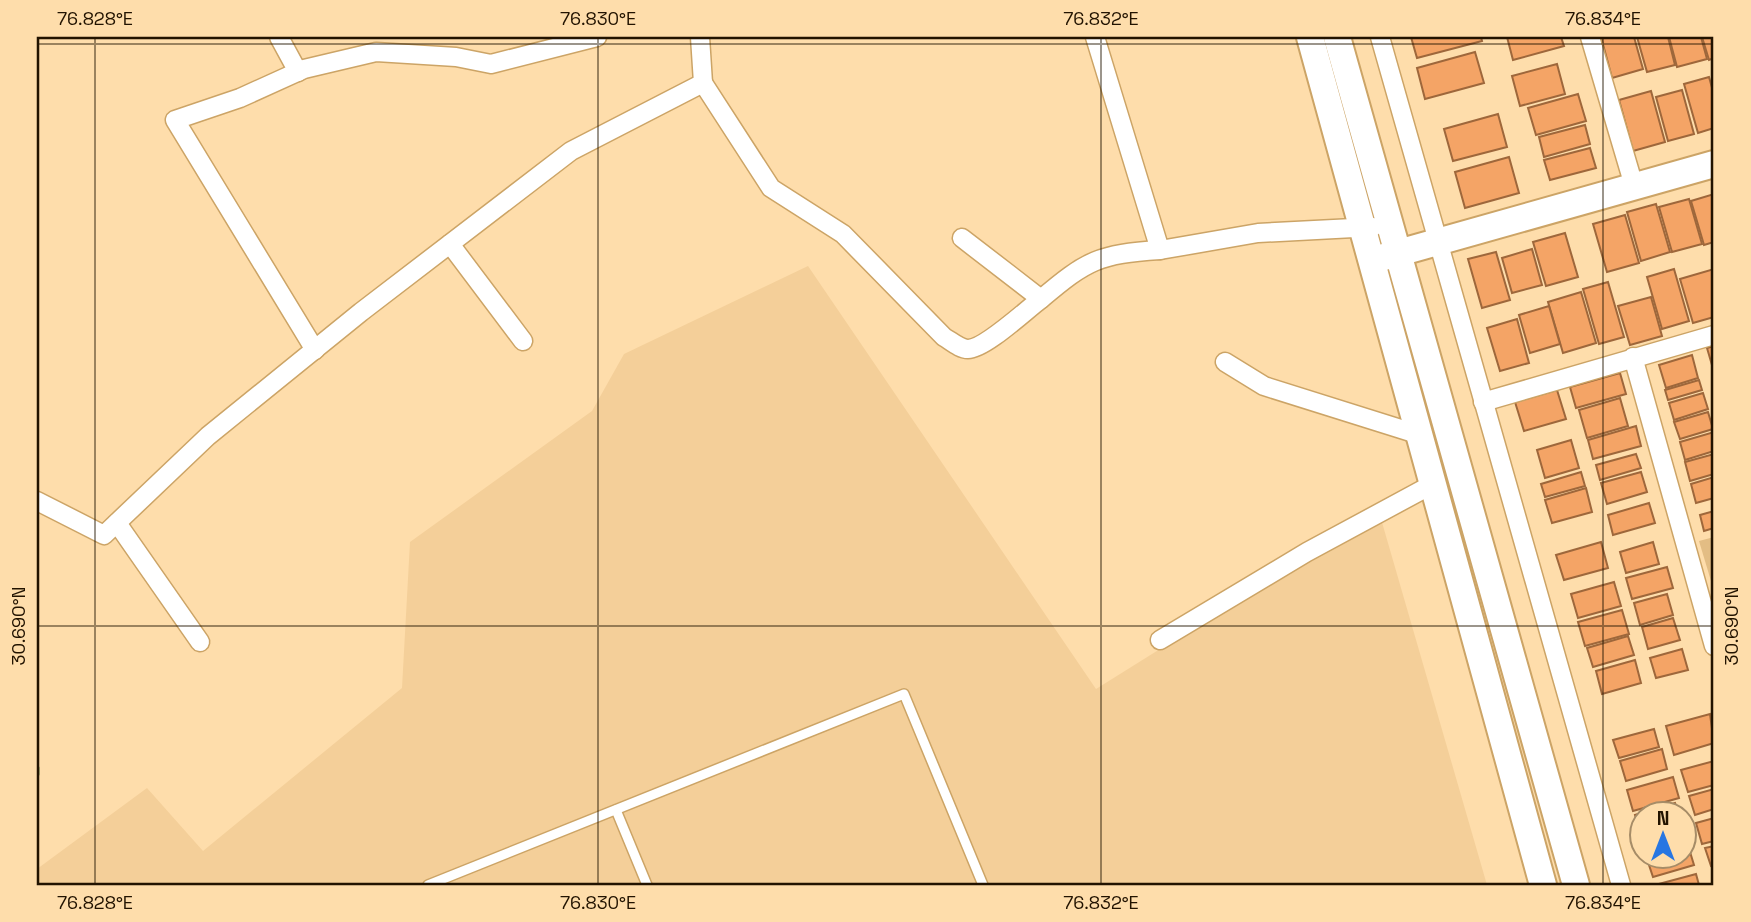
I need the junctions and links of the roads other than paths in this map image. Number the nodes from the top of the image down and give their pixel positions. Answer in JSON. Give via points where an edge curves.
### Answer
{"nodes":[{"id":1,"x":279,"y":37,"type":"edge"},
{"id":2,"x":597,"y":37,"type":"edge"},
{"id":3,"x":700,"y":37,"type":"edge"},
{"id":4,"x":1095,"y":37,"type":"edge"},
{"id":5,"x":1310,"y":37,"type":"edge"},
{"id":6,"x":1337,"y":37,"type":"edge"},
{"id":7,"x":1380,"y":37,"type":"edge"},
{"id":8,"x":1590,"y":37,"type":"edge"},
{"id":9,"x":374,"y":44,"type":"edge"},
{"id":10,"x":298,"y":72,"type":"junction"},
{"id":11,"x":703,"y":83,"type":"junction"},
{"id":12,"x":1714,"y":164,"type":"edge"},
{"id":13,"x":1633,"y":186,"type":"junction"},
{"id":14,"x":1391,"y":225,"type":"junction"},
{"id":15,"x":1362,"y":229,"type":"junction"},
{"id":16,"x":962,"y":239,"type":"dead end"},
{"id":17,"x":1436,"y":241,"type":"junction"},
{"id":18,"x":450,"y":244,"type":"junction"},
{"id":19,"x":1160,"y":250,"type":"junction"},
{"id":20,"x":1399,"y":252,"type":"junction"},
{"id":21,"x":1372,"y":261,"type":"junction"},
{"id":22,"x":1041,"y":299,"type":"junction"},
{"id":23,"x":1714,"y":335,"type":"edge"},
{"id":24,"x":523,"y":341,"type":"dead end"},
{"id":25,"x":315,"y":349,"type":"junction"},
{"id":26,"x":1633,"y":357,"type":"junction"},
{"id":27,"x":1225,"y":362,"type":"dead end"},
{"id":28,"x":1483,"y":402,"type":"junction"},
{"id":29,"x":1420,"y":435,"type":"junction"},
{"id":30,"x":1433,"y":484,"type":"junction"},
{"id":31,"x":37,"y":500,"type":"edge"},
{"id":32,"x":117,"y":523,"type":"junction"},
{"id":33,"x":1160,"y":640,"type":"dead end"},
{"id":34,"x":200,"y":642,"type":"dead end"},
{"id":35,"x":1714,"y":646,"type":"edge"},
{"id":36,"x":616,"y":810,"type":"junction"},
{"id":37,"x":428,"y":885,"type":"edge"},
{"id":38,"x":647,"y":885,"type":"edge"},
{"id":39,"x":983,"y":885,"type":"edge"},
{"id":40,"x":1543,"y":885,"type":"edge"},
{"id":41,"x":1576,"y":885,"type":"edge"},
{"id":42,"x":1621,"y":885,"type":"edge"}],
"edges":[{"from":1,"to":10,"type":"street"},
{"from":2,"to":9,"type":"street","via":[[491,64]]},
{"from":3,"to":11,"type":"street"},
{"from":4,"to":19,"type":"street"},
{"from":5,"to":15,"type":"street"},
{"from":6,"to":14,"type":"street"},
{"from":7,"to":17,"type":"street"},
{"from":8,"to":13,"type":"street"},
{"from":9,"to":10,"type":"street"},
{"from":10,"to":25,"type":"street","via":[[175,120]]},
{"from":11,"to":18,"type":"street","via":[[571,151]]},
{"from":11,"to":22,"type":"street","via":[[771,188],[843,234],[944,337],[968,349],[982,344]]},
{"from":12,"to":13,"type":"street"},
{"from":13,"to":17,"type":"street"},
{"from":14,"to":15,"type":"street"},
{"from":14,"to":20,"type":"street"},
{"from":15,"to":19,"type":"street","via":[[1258,233]]},
{"from":15,"to":21,"type":"street"},
{"from":16,"to":22,"type":"street"},
{"from":17,"to":20,"type":"street"},
{"from":17,"to":28,"type":"street"},
{"from":18,"to":24,"type":"street"},
{"from":18,"to":25,"type":"street"},
{"from":19,"to":22,"type":"street","via":[[1115,253],[1093,261]]},
{"from":20,"to":21,"type":"street"},
{"from":20,"to":41,"type":"street"},
{"from":21,"to":29,"type":"street"},
{"from":23,"to":26,"type":"street"},
{"from":25,"to":32,"type":"street","via":[[208,436]]},
{"from":26,"to":28,"type":"street"},
{"from":26,"to":35,"type":"street"},
{"from":27,"to":29,"type":"street","via":[[1264,386]]},
{"from":28,"to":42,"type":"street"},
{"from":29,"to":30,"type":"street"},
{"from":30,"to":33,"type":"street"},
{"from":30,"to":40,"type":"street"},
{"from":31,"to":32,"type":"street","via":[[104,535]]},
{"from":32,"to":34,"type":"street"},
{"from":36,"to":37,"type":"lane"},
{"from":36,"to":38,"type":"lane"},
{"from":36,"to":39,"type":"lane","via":[[904,694]]}]}
